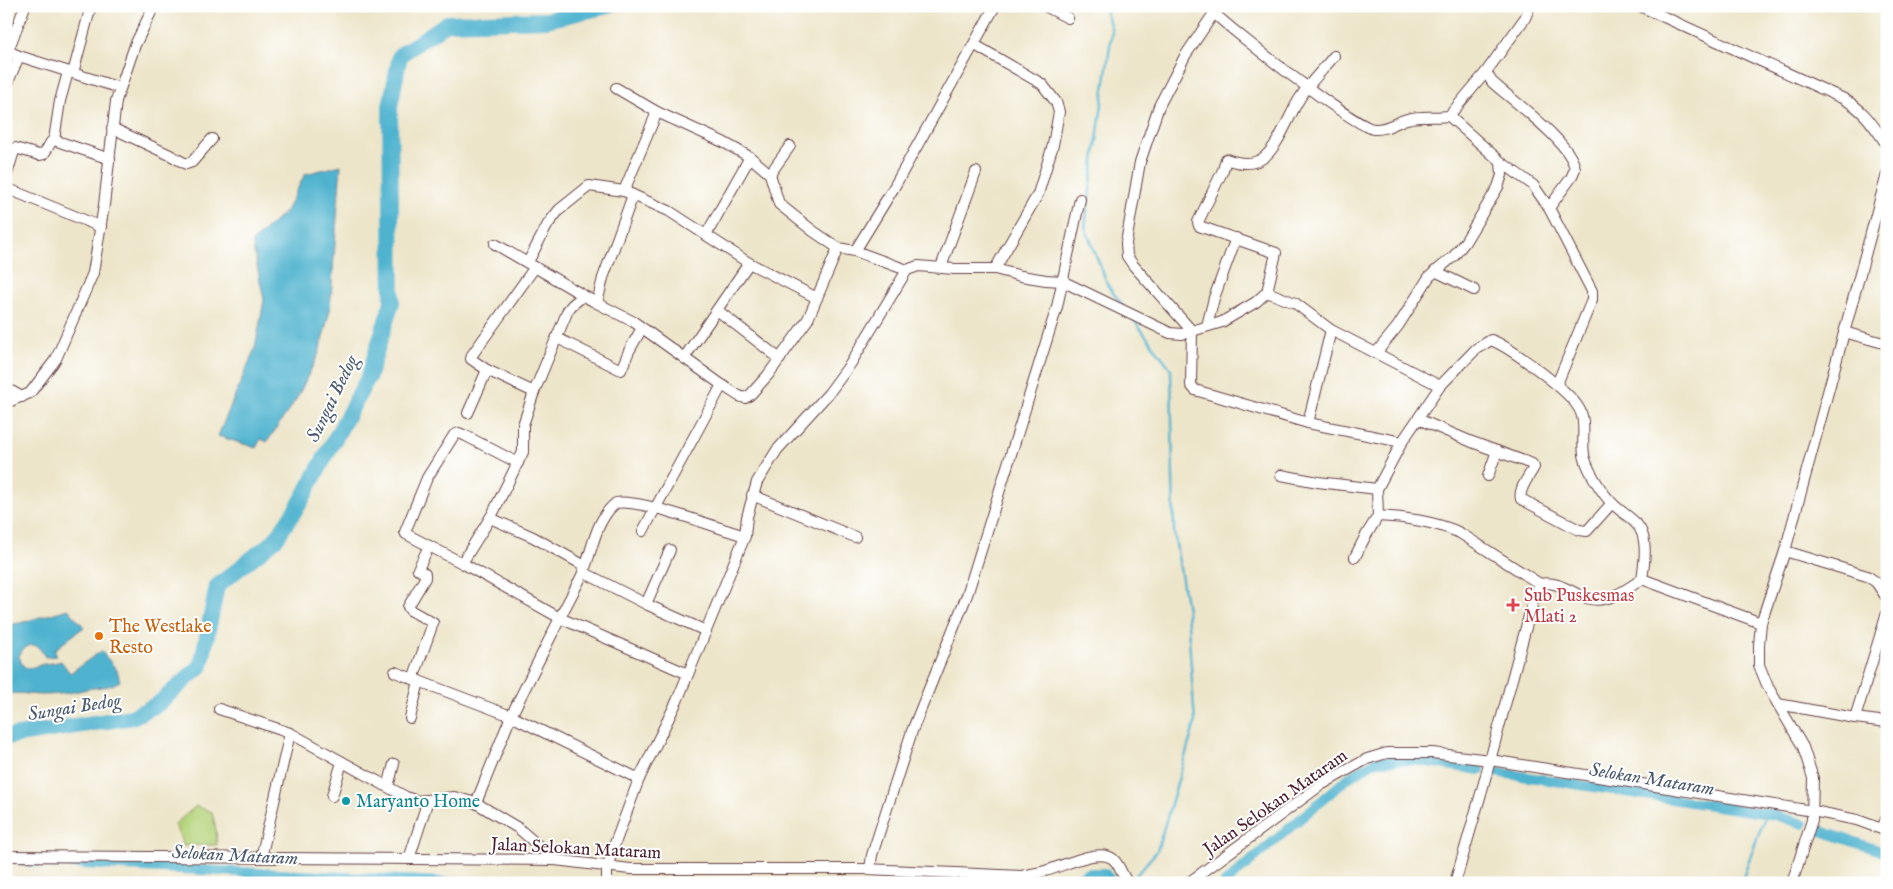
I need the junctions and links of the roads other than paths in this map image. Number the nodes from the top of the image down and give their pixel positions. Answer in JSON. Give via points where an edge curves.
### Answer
{"nodes":[{"id":1,"x":25,"y":6,"type":"edge"},
{"id":2,"x":91,"y":6,"type":"edge"},
{"id":3,"x":154,"y":6,"type":"edge"},
{"id":4,"x":995,"y":6,"type":"edge"},
{"id":5,"x":1045,"y":6,"type":"edge"},
{"id":6,"x":1530,"y":6,"type":"edge"},
{"id":7,"x":1640,"y":6,"type":"edge"},
{"id":8,"x":1219,"y":13,"type":"edge"},
{"id":9,"x":1068,"y":18,"type":"dead end"},
{"id":10,"x":975,"y":45,"type":"junction"},
{"id":11,"x":7,"y":51,"type":"edge"},
{"id":12,"x":18,"y":56,"type":"junction"},
{"id":13,"x":1334,"y":56,"type":"dead end"},
{"id":14,"x":70,"y":72,"type":"junction"},
{"id":15,"x":1486,"y":72,"type":"junction"},
{"id":16,"x":6,"y":87,"type":"edge"},
{"id":17,"x":120,"y":88,"type":"junction"},
{"id":18,"x":616,"y":88,"type":"dead end"},
{"id":19,"x":1309,"y":88,"type":"junction"},
{"id":20,"x":656,"y":112,"type":"junction"},
{"id":21,"x":1448,"y":116,"type":"junction"},
{"id":22,"x":112,"y":128,"type":"junction"},
{"id":23,"x":212,"y":139,"type":"dead end"},
{"id":24,"x":54,"y":140,"type":"junction"},
{"id":25,"x":790,"y":146,"type":"dead end"},
{"id":26,"x":1887,"y":146,"type":"edge"},
{"id":27,"x":750,"y":157,"type":"junction"},
{"id":28,"x":110,"y":159,"type":"junction"},
{"id":29,"x":1501,"y":162,"type":"junction"},
{"id":30,"x":976,"y":172,"type":"dead end"},
{"id":31,"x":770,"y":174,"type":"junction"},
{"id":32,"x":1887,"y":174,"type":"edge"},
{"id":33,"x":6,"y":178,"type":"edge"},
{"id":34,"x":6,"y":188,"type":"edge"},
{"id":35,"x":628,"y":193,"type":"junction"},
{"id":36,"x":1080,"y":199,"type":"dead end"},
{"id":37,"x":1549,"y":208,"type":"junction"},
{"id":38,"x":101,"y":227,"type":"junction"},
{"id":39,"x":706,"y":235,"type":"junction"},
{"id":40,"x":1236,"y":238,"type":"junction"},
{"id":41,"x":495,"y":244,"type":"dead end"},
{"id":42,"x":838,"y":248,"type":"junction"},
{"id":43,"x":855,"y":251,"type":"junction"},
{"id":44,"x":749,"y":263,"type":"junction"},
{"id":45,"x":531,"y":265,"type":"junction"},
{"id":46,"x":941,"y":267,"type":"junction"},
{"id":47,"x":995,"y":269,"type":"junction"},
{"id":48,"x":907,"y":270,"type":"junction"},
{"id":49,"x":1435,"y":271,"type":"junction"},
{"id":50,"x":1062,"y":281,"type":"junction"},
{"id":51,"x":1474,"y":290,"type":"dead end"},
{"id":52,"x":1267,"y":292,"type":"junction"},
{"id":53,"x":583,"y":296,"type":"junction"},
{"id":54,"x":817,"y":298,"type":"junction"},
{"id":55,"x":597,"y":303,"type":"junction"},
{"id":56,"x":717,"y":310,"type":"junction"},
{"id":57,"x":1207,"y":326,"type":"junction"},
{"id":58,"x":642,"y":328,"type":"junction"},
{"id":59,"x":1331,"y":330,"type":"junction"},
{"id":60,"x":1192,"y":331,"type":"junction"},
{"id":61,"x":1844,"y":332,"type":"junction"},
{"id":62,"x":557,"y":338,"type":"junction"},
{"id":63,"x":1887,"y":344,"type":"edge"},
{"id":64,"x":1376,"y":353,"type":"junction"},
{"id":65,"x":684,"y":358,"type":"junction"},
{"id":66,"x":780,"y":359,"type":"junction"},
{"id":67,"x":488,"y":370,"type":"junction"},
{"id":68,"x":1557,"y":384,"type":"junction"},
{"id":69,"x":722,"y":385,"type":"junction"},
{"id":70,"x":1440,"y":386,"type":"junction"},
{"id":71,"x":6,"y":388,"type":"edge"},
{"id":72,"x":534,"y":392,"type":"junction"},
{"id":73,"x":22,"y":396,"type":"junction"},
{"id":74,"x":6,"y":403,"type":"edge"},
{"id":75,"x":468,"y":413,"type":"dead end"},
{"id":76,"x":1418,"y":419,"type":"junction"},
{"id":77,"x":1308,"y":423,"type":"junction"},
{"id":78,"x":1402,"y":442,"type":"junction"},
{"id":79,"x":1497,"y":451,"type":"junction"},
{"id":80,"x":518,"y":463,"type":"junction"},
{"id":81,"x":1280,"y":474,"type":"dead end"},
{"id":82,"x":1488,"y":476,"type":"dead end"},
{"id":83,"x":1377,"y":489,"type":"junction"},
{"id":84,"x":752,"y":496,"type":"junction"},
{"id":85,"x":1612,"y":503,"type":"junction"},
{"id":86,"x":655,"y":508,"type":"junction"},
{"id":87,"x":1378,"y":516,"type":"junction"},
{"id":88,"x":490,"y":518,"type":"junction"},
{"id":89,"x":643,"y":530,"type":"dead end"},
{"id":90,"x":745,"y":536,"type":"junction"},
{"id":91,"x":855,"y":537,"type":"dead end"},
{"id":92,"x":429,"y":546,"type":"junction"},
{"id":93,"x":670,"y":550,"type":"dead end"},
{"id":94,"x":1785,"y":551,"type":"junction"},
{"id":95,"x":1355,"y":558,"type":"dead end"},
{"id":96,"x":462,"y":563,"type":"junction"},
{"id":97,"x":584,"y":569,"type":"junction"},
{"id":98,"x":1642,"y":579,"type":"junction"},
{"id":99,"x":1540,"y":584,"type":"junction"},
{"id":100,"x":1887,"y":598,"type":"edge"},
{"id":101,"x":646,"y":604,"type":"junction"},
{"id":102,"x":1887,"y":613,"type":"edge"},
{"id":103,"x":560,"y":618,"type":"junction"},
{"id":104,"x":1761,"y":623,"type":"junction"},
{"id":105,"x":706,"y":631,"type":"junction"},
{"id":106,"x":395,"y":672,"type":"dead end"},
{"id":107,"x":688,"y":674,"type":"junction"},
{"id":108,"x":416,"y":680,"type":"junction"},
{"id":109,"x":1778,"y":704,"type":"junction"},
{"id":110,"x":219,"y":709,"type":"dead end"},
{"id":111,"x":511,"y":716,"type":"junction"},
{"id":112,"x":410,"y":718,"type":"dead end"},
{"id":113,"x":1855,"y":718,"type":"junction"},
{"id":114,"x":1887,"y":722,"type":"edge"},
{"id":115,"x":290,"y":733,"type":"junction"},
{"id":116,"x":342,"y":762,"type":"junction"},
{"id":117,"x":394,"y":764,"type":"dead end"},
{"id":118,"x":1489,"y":764,"type":"junction"},
{"id":119,"x":638,"y":779,"type":"junction"},
{"id":120,"x":388,"y":787,"type":"junction"},
{"id":121,"x":332,"y":796,"type":"dead end"},
{"id":122,"x":428,"y":800,"type":"junction"},
{"id":123,"x":476,"y":803,"type":"junction"},
{"id":124,"x":1813,"y":815,"type":"junction"},
{"id":125,"x":1887,"y":817,"type":"edge"},
{"id":126,"x":1884,"y":830,"type":"edge"},
{"id":127,"x":6,"y":856,"type":"edge"},
{"id":128,"x":261,"y":858,"type":"junction"},
{"id":129,"x":409,"y":859,"type":"junction"},
{"id":130,"x":555,"y":860,"type":"junction"},
{"id":131,"x":870,"y":869,"type":"junction"},
{"id":132,"x":608,"y":874,"type":"edge"},
{"id":133,"x":1128,"y":883,"type":"edge"},
{"id":134,"x":1188,"y":883,"type":"edge"},
{"id":135,"x":1455,"y":883,"type":"edge"},
{"id":136,"x":1792,"y":883,"type":"edge"}],
"edges":[{"from":1,"to":11,"type":"street"},
{"from":2,"to":14,"type":"street"},
{"from":3,"to":17,"type":"street","via":[[135,45]]},
{"from":4,"to":10,"type":"street"},
{"from":5,"to":9,"type":"street"},
{"from":6,"to":15,"type":"street"},
{"from":7,"to":26,"type":"street","via":[[1844,99],[1865,114]]},
{"from":8,"to":19,"type":"street","via":[[1236,33]]},
{"from":8,"to":60,"type":"street","via":[[1185,56],[1159,106],[1140,162],[1126,243],[1127,256],[1133,265]]},
{"from":10,"to":43,"type":"street"},
{"from":10,"to":47,"type":"street","via":[[1042,84],[1056,102],[1059,112],[1038,194]]},
{"from":11,"to":12,"type":"street"},
{"from":12,"to":14,"type":"street"},
{"from":12,"to":16,"type":"street"},
{"from":13,"to":19,"type":"street"},
{"from":14,"to":17,"type":"street"},
{"from":14,"to":24,"type":"street","via":[[60,101]]},
{"from":15,"to":21,"type":"street"},
{"from":15,"to":37,"type":"street","via":[[1492,82],[1556,138],[1572,157],[1575,169],[1571,178]]},
{"from":17,"to":22,"type":"street"},
{"from":18,"to":20,"type":"street"},
{"from":19,"to":21,"type":"street","via":[[1366,128],[1381,129],[1418,117]]},
{"from":19,"to":40,"type":"street","via":[[1263,158],[1242,163],[1226,159],[1198,224]]},
{"from":20,"to":27,"type":"street"},
{"from":20,"to":35,"type":"street"},
{"from":21,"to":29,"type":"street"},
{"from":22,"to":23,"type":"street","via":[[186,164],[192,162]]},
{"from":22,"to":28,"type":"street"},
{"from":24,"to":28,"type":"street"},
{"from":24,"to":33,"type":"street","via":[[44,154],[15,148]]},
{"from":25,"to":31,"type":"street"},
{"from":27,"to":31,"type":"street"},
{"from":27,"to":39,"type":"street"},
{"from":28,"to":38,"type":"street"},
{"from":29,"to":37,"type":"street","via":[[1533,185]]},
{"from":29,"to":49,"type":"street","via":[[1502,175],[1498,187],[1465,242]]},
{"from":30,"to":46,"type":"street"},
{"from":31,"to":42,"type":"street","via":[[779,204]]},
{"from":32,"to":61,"type":"street"},
{"from":34,"to":38,"type":"street"},
{"from":35,"to":39,"type":"street","via":[[669,210]]},
{"from":35,"to":45,"type":"street","via":[[588,186],[559,210],[548,224]]},
{"from":35,"to":55,"type":"street"},
{"from":36,"to":50,"type":"street"},
{"from":37,"to":68,"type":"street","via":[[1592,291],[1592,300]]},
{"from":38,"to":73,"type":"street","via":[[92,273],[56,358],[30,393]]},
{"from":39,"to":44,"type":"street"},
{"from":40,"to":52,"type":"street","via":[[1276,253]]},
{"from":40,"to":57,"type":"street"},
{"from":41,"to":45,"type":"street"},
{"from":42,"to":43,"type":"street"},
{"from":42,"to":54,"type":"street"},
{"from":43,"to":48,"type":"street"},
{"from":44,"to":54,"type":"street"},
{"from":44,"to":56,"type":"street"},
{"from":45,"to":53,"type":"street"},
{"from":45,"to":67,"type":"street","via":[[472,354],[473,362]]},
{"from":46,"to":47,"type":"street"},
{"from":46,"to":48,"type":"street","via":[[918,266]]},
{"from":47,"to":50,"type":"street"},
{"from":48,"to":84,"type":"street","via":[[851,363],[829,393],[777,450]]},
{"from":49,"to":51,"type":"street"},
{"from":49,"to":64,"type":"street"},
{"from":50,"to":60,"type":"street","via":[[1170,333]]},
{"from":50,"to":131,"type":"street","via":[[1057,307],[967,595],[912,731]]},
{"from":52,"to":57,"type":"street","via":[[1222,322]]},
{"from":52,"to":59,"type":"street","via":[[1295,303]]},
{"from":53,"to":55,"type":"street"},
{"from":53,"to":62,"type":"street","via":[[568,310]]},
{"from":54,"to":66,"type":"street","via":[[808,319]]},
{"from":55,"to":58,"type":"street"},
{"from":56,"to":65,"type":"street"},
{"from":56,"to":66,"type":"street"},
{"from":57,"to":60,"type":"street"},
{"from":58,"to":62,"type":"street","via":[[621,370]]},
{"from":58,"to":65,"type":"street"},
{"from":59,"to":64,"type":"street"},
{"from":59,"to":77,"type":"street"},
{"from":60,"to":77,"type":"street","via":[[1190,385],[1195,390]]},
{"from":61,"to":63,"type":"street"},
{"from":61,"to":94,"type":"street"},
{"from":62,"to":72,"type":"street"},
{"from":64,"to":70,"type":"street"},
{"from":65,"to":69,"type":"street"},
{"from":66,"to":69,"type":"street","via":[[750,396],[744,398]]},
{"from":67,"to":72,"type":"street"},
{"from":67,"to":75,"type":"street"},
{"from":68,"to":70,"type":"street","via":[[1491,340],[1476,349]]},
{"from":68,"to":85,"type":"street","via":[[1579,407],[1585,460]]},
{"from":69,"to":86,"type":"street"},
{"from":70,"to":76,"type":"street"},
{"from":71,"to":73,"type":"street"},
{"from":72,"to":80,"type":"street","via":[[523,425],[524,446]]},
{"from":73,"to":74,"type":"street"},
{"from":76,"to":78,"type":"street"},
{"from":76,"to":79,"type":"street"},
{"from":77,"to":78,"type":"street"},
{"from":78,"to":83,"type":"street"},
{"from":79,"to":82,"type":"street"},
{"from":79,"to":85,"type":"street","via":[[1534,466],[1521,490],[1521,500],[1579,530],[1587,531]]},
{"from":80,"to":88,"type":"street"},
{"from":80,"to":92,"type":"street","via":[[466,436],[454,435],[427,478],[405,530],[406,534]]},
{"from":81,"to":83,"type":"street"},
{"from":83,"to":87,"type":"street"},
{"from":84,"to":90,"type":"street"},
{"from":84,"to":91,"type":"street"},
{"from":85,"to":98,"type":"street","via":[[1636,523],[1642,534]]},
{"from":86,"to":89,"type":"street"},
{"from":86,"to":90,"type":"street"},
{"from":86,"to":97,"type":"street","via":[[616,503],[596,531]]},
{"from":87,"to":95,"type":"street"},
{"from":87,"to":99,"type":"street","via":[[1437,524],[1460,532]]},
{"from":88,"to":96,"type":"street"},
{"from":88,"to":97,"type":"street","via":[[533,537]]},
{"from":90,"to":105,"type":"street"},
{"from":92,"to":96,"type":"street"},
{"from":92,"to":108,"type":"street","via":[[418,569],[425,576],[408,607],[433,623]]},
{"from":93,"to":101,"type":"street"},
{"from":94,"to":100,"type":"street","via":[[1867,576],[1876,582]]},
{"from":94,"to":104,"type":"street"},
{"from":96,"to":103,"type":"street"},
{"from":97,"to":101,"type":"street"},
{"from":97,"to":103,"type":"street"},
{"from":98,"to":99,"type":"street","via":[[1621,593],[1602,600],[1578,595],[1556,584]]},
{"from":98,"to":104,"type":"street"},
{"from":99,"to":118,"type":"street"},
{"from":101,"to":105,"type":"street"},
{"from":102,"to":113,"type":"street"},
{"from":103,"to":107,"type":"street"},
{"from":103,"to":111,"type":"street"},
{"from":104,"to":109,"type":"street","via":[[1759,665]]},
{"from":105,"to":107,"type":"street"},
{"from":106,"to":108,"type":"street"},
{"from":107,"to":119,"type":"street"},
{"from":108,"to":111,"type":"street"},
{"from":108,"to":112,"type":"street"},
{"from":109,"to":113,"type":"street"},
{"from":109,"to":124,"type":"street","via":[[1809,763],[1813,778]]},
{"from":110,"to":115,"type":"street"},
{"from":111,"to":119,"type":"street"},
{"from":111,"to":123,"type":"street"},
{"from":113,"to":114,"type":"street"},
{"from":115,"to":116,"type":"street"},
{"from":115,"to":128,"type":"street"},
{"from":116,"to":120,"type":"street"},
{"from":116,"to":121,"type":"street"},
{"from":117,"to":120,"type":"street"},
{"from":118,"to":124,"type":"street","name":"Jalan Selokan Mataram"},
{"from":118,"to":134,"type":"street","name":"Jalan Selokan Mataram","via":[[1432,753],[1387,753],[1367,758],[1322,785]]},
{"from":118,"to":135,"type":"street"},
{"from":119,"to":132,"type":"street","via":[[611,854]]},
{"from":120,"to":122,"type":"street","via":[[417,801]]},
{"from":122,"to":123,"type":"street","via":[[454,797]]},
{"from":122,"to":129,"type":"street"},
{"from":123,"to":130,"type":"street","via":[[518,828]]},
{"from":124,"to":126,"type":"street","name":"Jalan Selokan Mataram","via":[[1857,820]]},
{"from":124,"to":136,"type":"street"},
{"from":125,"to":126,"type":"street"},
{"from":127,"to":128,"type":"street","name":"Jalan Selokan Mataram"},
{"from":128,"to":129,"type":"street","name":"Jalan Selokan Mataram"},
{"from":129,"to":130,"type":"street","name":"Jalan Selokan Mataram"},
{"from":130,"to":132,"type":"street","name":"Jalan Selokan Mataram"},
{"from":131,"to":132,"type":"street","name":"Jalan Selokan Mataram","via":[[630,869]]},
{"from":131,"to":133,"type":"street","name":"Jalan Selokan Mataram","via":[[1022,876],[1098,855],[1115,861]]}]}
